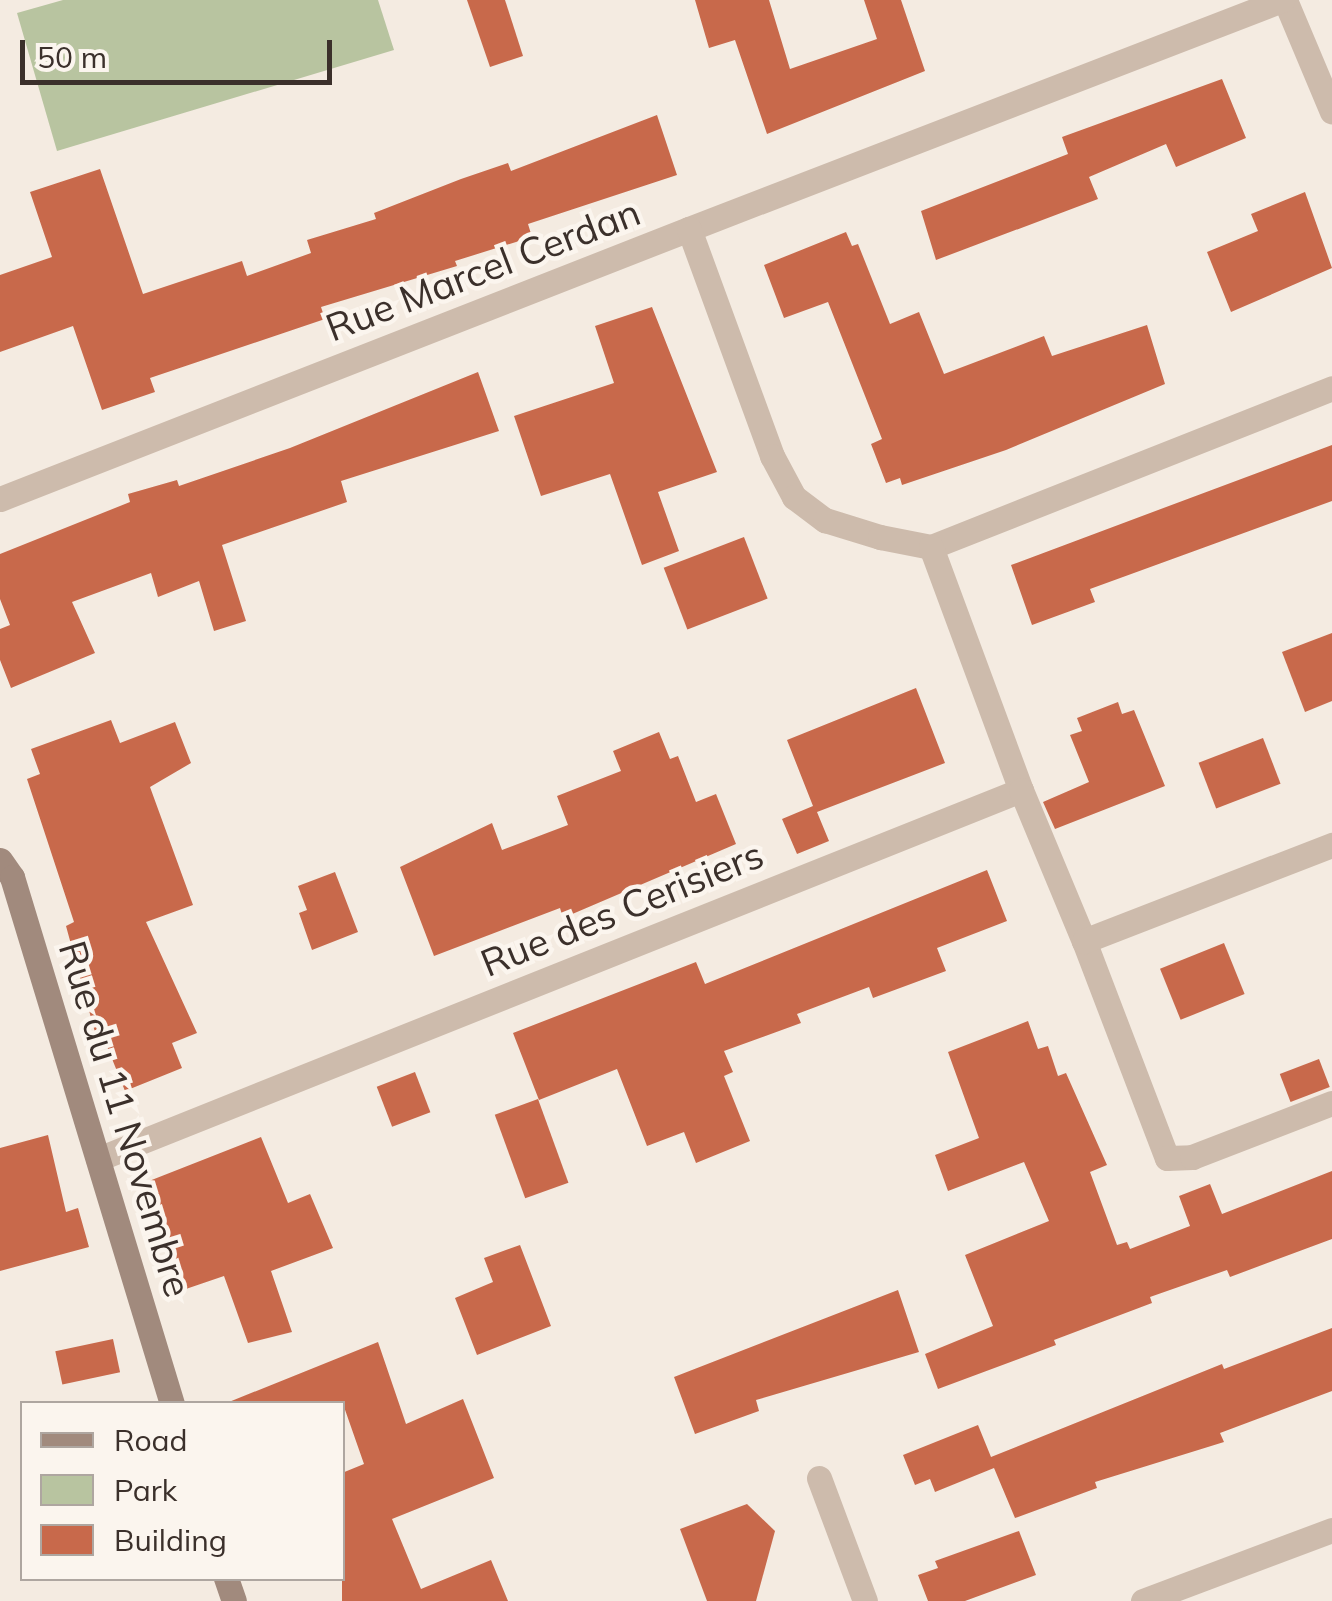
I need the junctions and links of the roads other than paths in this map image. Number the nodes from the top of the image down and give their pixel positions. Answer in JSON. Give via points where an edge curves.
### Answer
{"nodes":[{"id":1,"x":1284,"y":0,"type":"edge"},
{"id":2,"x":1332,"y":112,"type":"edge"},
{"id":3,"x":689,"y":229,"type":"junction"},
{"id":4,"x":1332,"y":388,"type":"edge"},
{"id":5,"x":0,"y":499,"type":"edge"},
{"id":6,"x":931,"y":546,"type":"junction"},
{"id":7,"x":1021,"y":790,"type":"junction"},
{"id":8,"x":1332,"y":845,"type":"edge"},
{"id":9,"x":0,"y":860,"type":"edge"},
{"id":10,"x":1084,"y":942,"type":"junction"},
{"id":11,"x":1332,"y":1103,"type":"edge"},
{"id":12,"x":98,"y":1159,"type":"junction"},
{"id":13,"x":171,"y":1401,"type":"edge"},
{"id":14,"x":819,"y":1478,"type":"dead end"},
{"id":15,"x":1332,"y":1530,"type":"edge"},
{"id":16,"x":865,"y":1601,"type":"edge"},
{"id":17,"x":1143,"y":1601,"type":"edge"}],
"edges":[{"from":1,"to":2,"type":"street"},
{"from":1,"to":3,"type":"street"},
{"from":3,"to":5,"type":"street","name":"Rue Marcel Cerdan"},
{"from":3,"to":6,"type":"street","name":"Rue Marcel Cerdan","via":[[772,456],[794,497],[825,520]]},
{"from":4,"to":6,"type":"street"},
{"from":6,"to":7,"type":"street"},
{"from":7,"to":10,"type":"street"},
{"from":7,"to":12,"type":"street","name":"Rue des Cerisiers"},
{"from":8,"to":10,"type":"street"},
{"from":9,"to":12,"type":"street","name":"Rue du 11 Novembre","via":[[12,876]]},
{"from":10,"to":11,"type":"street","via":[[1166,1158],[1192,1157]]},
{"from":12,"to":13,"type":"street","name":"Rue du 11 Novembre"},
{"from":14,"to":16,"type":"street"},
{"from":15,"to":17,"type":"street"}]}
